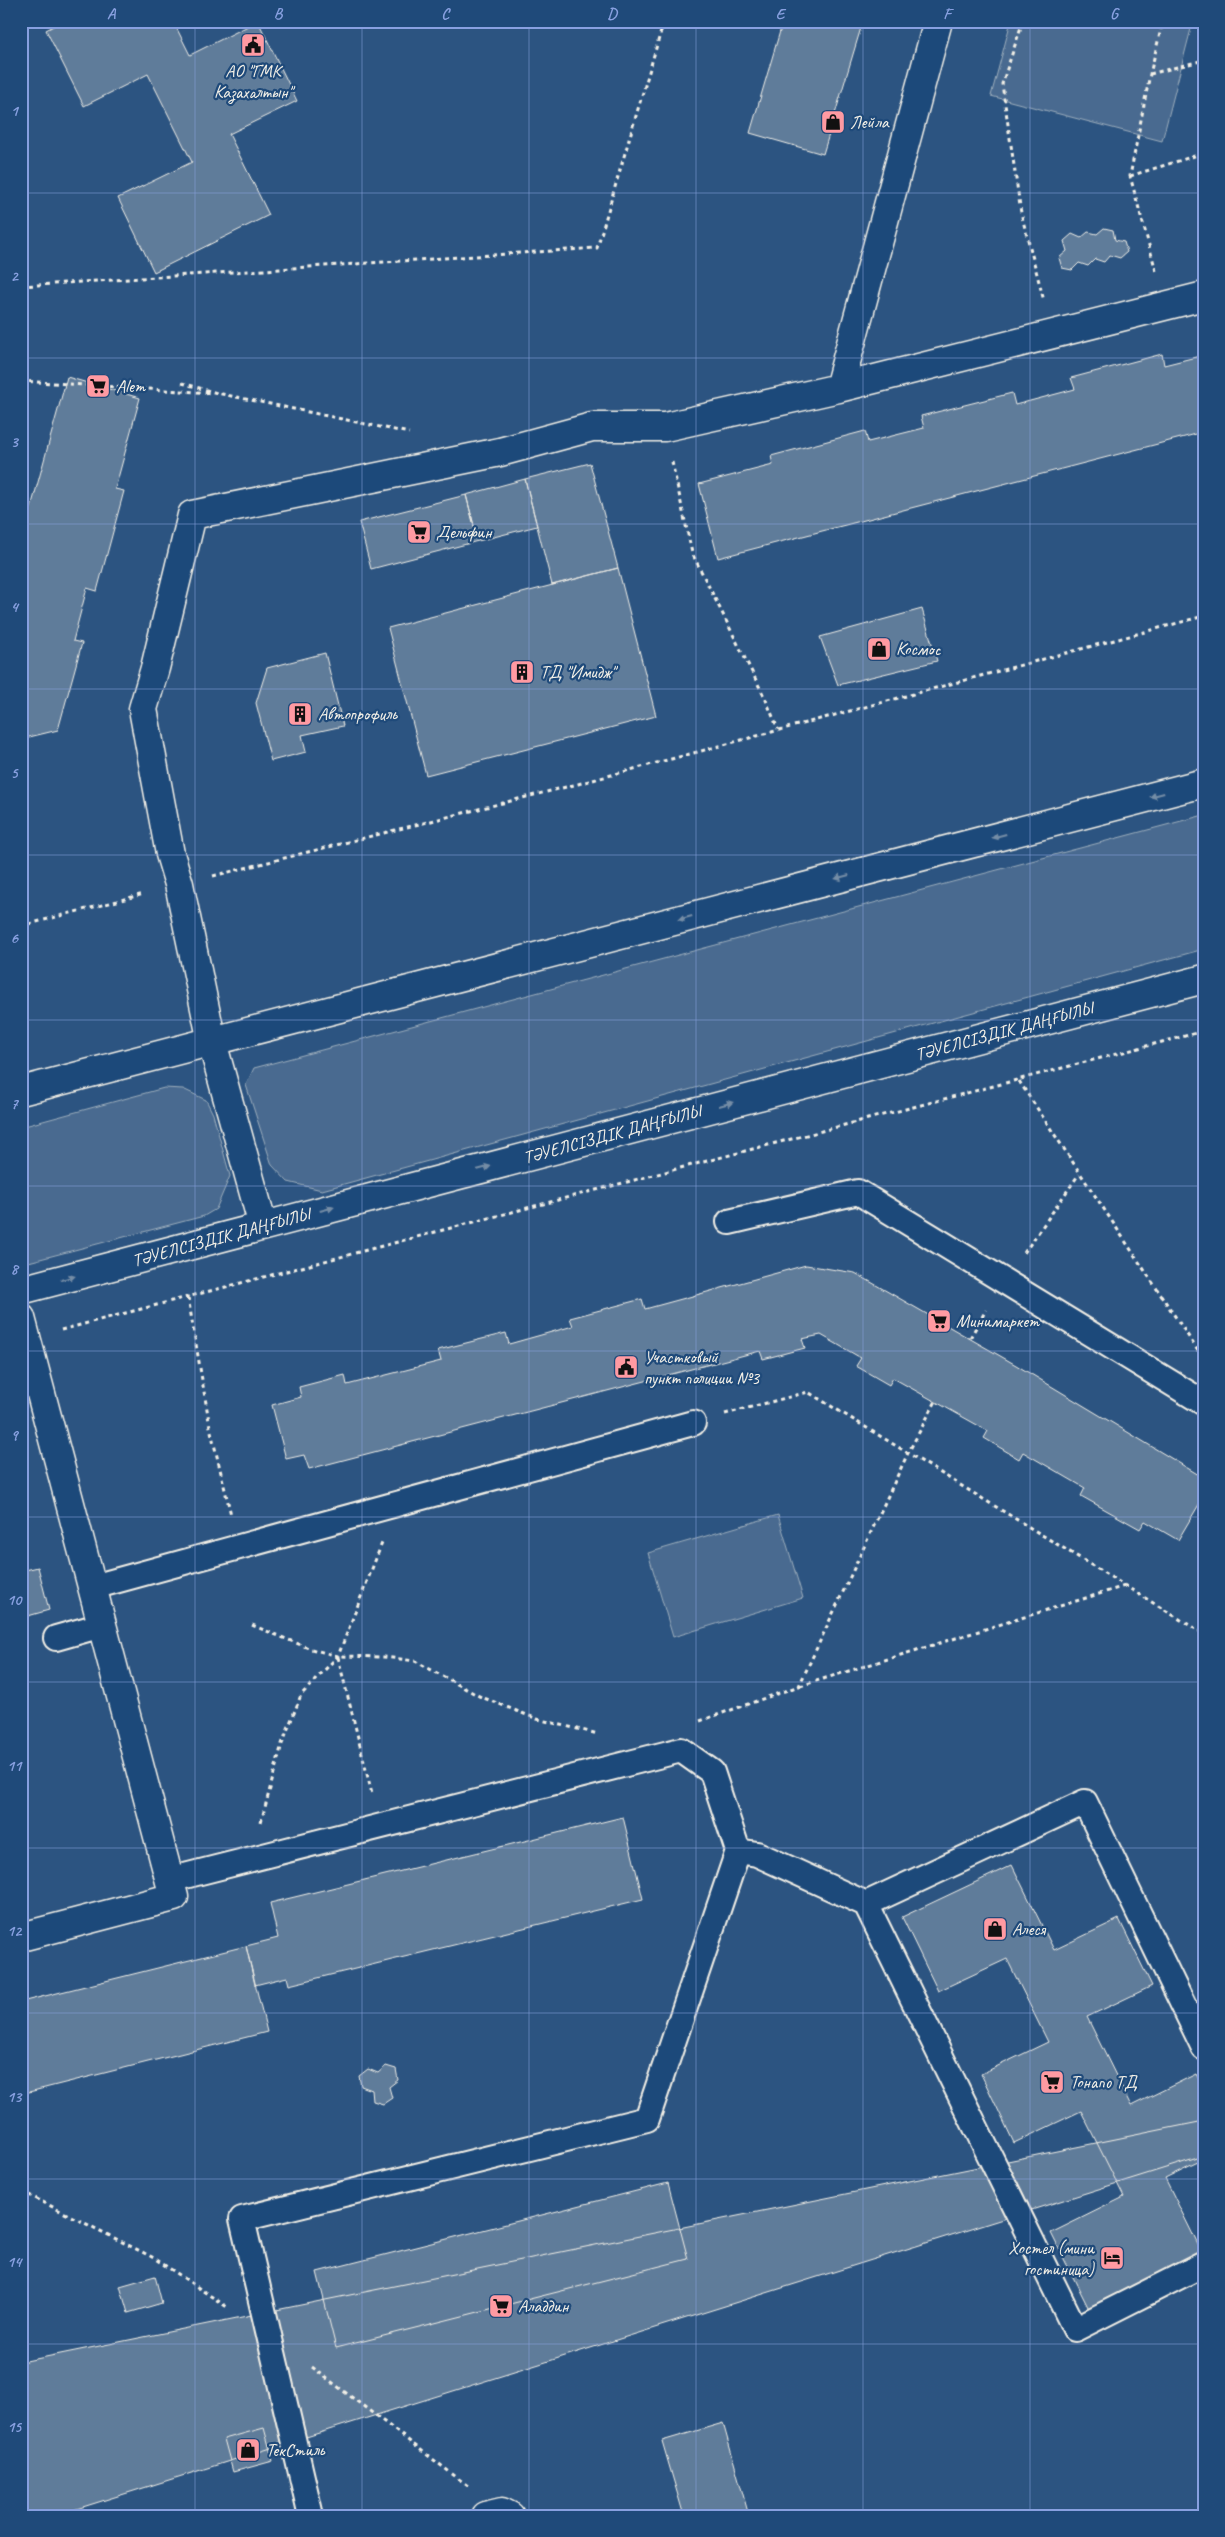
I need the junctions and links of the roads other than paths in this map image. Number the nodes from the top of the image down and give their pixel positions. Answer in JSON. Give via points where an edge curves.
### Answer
{"nodes":[{"id":1,"x":938,"y":21,"type":"edge"},
{"id":2,"x":1204,"y":296,"type":"edge"},
{"id":3,"x":839,"y":388,"type":"junction"},
{"id":4,"x":1204,"y":783,"type":"edge"},
{"id":5,"x":1204,"y":979,"type":"edge"},
{"id":6,"x":212,"y":1042,"type":"junction"},
{"id":7,"x":21,"y":1090,"type":"edge"},
{"id":8,"x":729,"y":1222,"type":"dead end"},
{"id":9,"x":263,"y":1226,"type":"junction"},
{"id":10,"x":21,"y":1290,"type":"edge"},
{"id":11,"x":24,"y":1328,"type":"edge"},
{"id":12,"x":1204,"y":1403,"type":"edge"},
{"id":13,"x":693,"y":1423,"type":"road end"},
{"id":14,"x":93,"y":1587,"type":"junction"},
{"id":15,"x":102,"y":1625,"type":"junction"},
{"id":16,"x":56,"y":1638,"type":"dead end"},
{"id":17,"x":738,"y":1851,"type":"junction"},
{"id":18,"x":169,"y":1880,"type":"junction"},
{"id":19,"x":866,"y":1904,"type":"junction"},
{"id":20,"x":21,"y":1937,"type":"edge"},
{"id":21,"x":1204,"y":2048,"type":"edge"},
{"id":22,"x":1204,"y":2264,"type":"edge"},
{"id":23,"x":311,"y":2516,"type":"edge"}],
"edges":[{"from":1,"to":3,"type":"street"},
{"from":2,"to":3,"type":"street"},
{"from":3,"to":6,"type":"street","via":[[664,427],[592,427],[500,452],[192,515],[143,709],[170,854]]},
{"from":4,"to":6,"type":"street","one_way":true},
{"from":9,"to":5,"type":"street","name":"ТӘУЕЛСІЗДІК ДАҢҒЫЛЫ","one_way":true},
{"from":6,"to":7,"type":"street"},
{"from":6,"to":9,"type":"street"},
{"from":8,"to":12,"type":"lane","via":[[858,1192]]},
{"from":10,"to":9,"type":"street","name":"ТӘУЕЛСІЗДІК ДАҢҒЫЛЫ","one_way":true},
{"from":11,"to":14,"type":"street"},
{"from":13,"to":14,"type":"lane"},
{"from":14,"to":15,"type":"street"},
{"from":15,"to":16,"type":"lane"},
{"from":15,"to":18,"type":"street"},
{"from":17,"to":18,"type":"lane","via":[[712,1772],[681,1750]]},
{"from":17,"to":19,"type":"lane","via":[[758,1854]]},
{"from":17,"to":23,"type":"lane","via":[[647,2119],[242,2219]]},
{"from":18,"to":20,"type":"street","via":[[174,1897]]},
{"from":19,"to":21,"type":"lane","via":[[1085,1802]]},
{"from":19,"to":22,"type":"lane","via":[[1075,2329]]}]}
